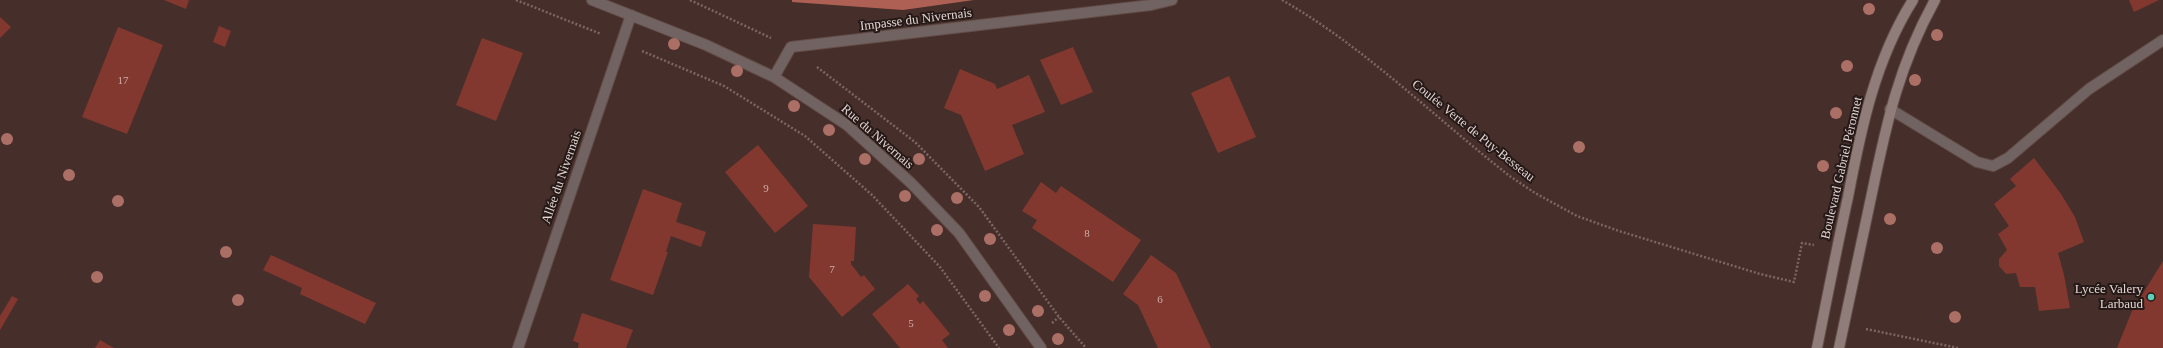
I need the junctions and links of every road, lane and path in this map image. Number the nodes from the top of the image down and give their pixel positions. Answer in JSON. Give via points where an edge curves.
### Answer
{"nodes":[{"id":1,"x":516,"y":0,"type":"edge"},
{"id":2,"x":592,"y":0,"type":"edge"},
{"id":3,"x":1172,"y":0,"type":"edge"},
{"id":4,"x":1282,"y":0,"type":"edge"},
{"id":5,"x":1913,"y":0,"type":"edge"},
{"id":6,"x":1935,"y":0,"type":"edge"},
{"id":7,"x":631,"y":15,"type":"junction"},
{"id":8,"x":2163,"y":40,"type":"edge"},
{"id":9,"x":622,"y":42,"type":"junction"},
{"id":10,"x":774,"y":77,"type":"junction"},
{"id":11,"x":1890,"y":109,"type":"junction"},
{"id":12,"x":1837,"y":250,"type":"junction"},
{"id":13,"x":1844,"y":325,"type":"junction"},
{"id":14,"x":518,"y":348,"type":"edge"},
{"id":15,"x":999,"y":348,"type":"edge"},
{"id":16,"x":1041,"y":348,"type":"edge"},
{"id":17,"x":1817,"y":348,"type":"edge"},
{"id":18,"x":1839,"y":348,"type":"edge"},
{"id":19,"x":1958,"y":348,"type":"edge"}],
"edges":[{"from":1,"to":9,"type":"path"},
{"from":2,"to":7,"type":"street","name":"Rue du Nivernais"},
{"from":3,"to":10,"type":"street","name":"Impasse du Nivernais","via":[[1151,5],[791,47]]},
{"from":4,"to":12,"type":"path","name":"Coulée Verte de Puy-Besseau","via":[[1320,23],[1361,53],[1486,158],[1535,193],[1577,216],[1760,274],[1794,282],[1802,243]]},
{"from":5,"to":12,"type":"main road","name":"Boulevard Gabriel Péronnet","via":[[1899,23],[1877,75],[1858,147]]},
{"from":6,"to":11,"type":"main road","via":[[1920,26]]},
{"from":7,"to":9,"type":"street","name":"Allée du Nivernais"},
{"from":7,"to":10,"type":"street","name":"Rue du Nivernais","via":[[706,45]]},
{"from":8,"to":11,"type":"street","via":[[2089,89],[2008,158],[1993,166],[1977,162]]},
{"from":9,"to":14,"type":"street","name":"Allée du Nivernais"},
{"from":9,"to":15,"type":"path","via":[[724,86],[805,136],[872,194],[940,267]]},
{"from":10,"to":16,"type":"street","name":"Rue du Nivernais","via":[[847,125],[911,183],[959,233]]},
{"from":11,"to":13,"type":"main road"},
{"from":12,"to":17,"type":"main road","name":"Boulevard Gabriel Péronnet"},
{"from":13,"to":18,"type":"main road"},
{"from":13,"to":19,"type":"path"}]}
